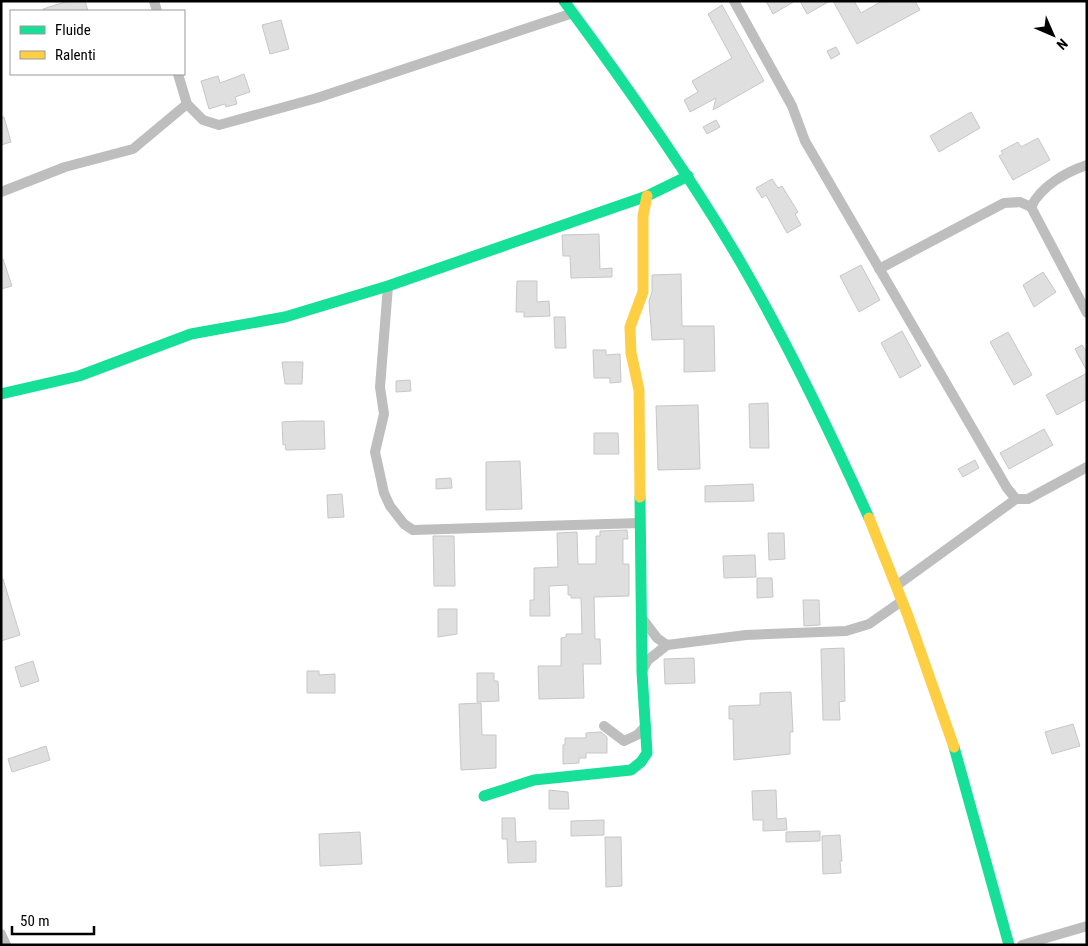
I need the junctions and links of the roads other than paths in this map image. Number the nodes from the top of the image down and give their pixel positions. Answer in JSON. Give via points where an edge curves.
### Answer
{"nodes":[{"id":1,"x":564,"y":1,"type":"edge"},
{"id":2,"x":734,"y":1,"type":"edge"},
{"id":3,"x":573,"y":12,"type":"junction"},
{"id":4,"x":178,"y":75,"type":"edge"},
{"id":5,"x":187,"y":104,"type":"junction"},
{"id":6,"x":1087,"y":164,"type":"edge"},
{"id":7,"x":688,"y":176,"type":"junction"},
{"id":8,"x":1,"y":192,"type":"edge"},
{"id":9,"x":647,"y":196,"type":"junction"},
{"id":10,"x":1031,"y":207,"type":"junction"},
{"id":11,"x":879,"y":268,"type":"junction"},
{"id":12,"x":388,"y":286,"type":"junction"},
{"id":13,"x":1082,"y":294,"type":"edge"},
{"id":14,"x":1087,"y":313,"type":"edge"},
{"id":15,"x":1,"y":394,"type":"edge"},
{"id":16,"x":1087,"y":467,"type":"edge"},
{"id":17,"x":1016,"y":499,"type":"junction"},
{"id":18,"x":640,"y":523,"type":"junction"},
{"id":19,"x":896,"y":586,"type":"junction"},
{"id":20,"x":902,"y":600,"type":"junction"},
{"id":21,"x":642,"y":618,"type":"junction"},
{"id":22,"x":667,"y":644,"type":"junction"},
{"id":23,"x":642,"y":672,"type":"junction"},
{"id":24,"x":604,"y":726,"type":"dead end"},
{"id":25,"x":646,"y":726,"type":"junction"},
{"id":26,"x":484,"y":796,"type":"dead end"},
{"id":27,"x":1087,"y":926,"type":"edge"},
{"id":28,"x":1,"y":934,"type":"edge"},
{"id":29,"x":6,"y":945,"type":"edge"},
{"id":30,"x":1009,"y":945,"type":"edge"},
{"id":31,"x":1022,"y":945,"type":"edge"}],
"edges":[{"from":1,"to":3,"type":"street"},
{"from":2,"to":11,"type":"street","via":[[792,106],[805,141]]},
{"from":3,"to":5,"type":"street","via":[[317,98],[219,125],[202,120]]},
{"from":3,"to":7,"type":"street"},
{"from":4,"to":5,"type":"street"},
{"from":5,"to":8,"type":"street","via":[[132,149],[65,167]]},
{"from":6,"to":10,"type":"street","via":[[1051,184],[1035,198]]},
{"from":7,"to":9,"type":"street"},
{"from":7,"to":19,"type":"street","via":[[793,357],[857,490]]},
{"from":9,"to":12,"type":"street"},
{"from":9,"to":18,"type":"street","via":[[643,216],[643,292],[630,328],[631,353],[639,390]]},
{"from":10,"to":11,"type":"street","via":[[1020,202],[1004,203]]},
{"from":10,"to":13,"type":"street"},
{"from":11,"to":17,"type":"street"},
{"from":12,"to":15,"type":"street","via":[[285,317],[192,334],[79,376]]},
{"from":12,"to":18,"type":"street","via":[[380,387],[384,414],[375,452],[384,493],[404,524],[413,530],[421,530]]},
{"from":13,"to":14,"type":"street"},
{"from":16,"to":17,"type":"street","via":[[1028,499]]},
{"from":17,"to":19,"type":"street"},
{"from":18,"to":21,"type":"street"},
{"from":19,"to":20,"type":"street"},
{"from":20,"to":22,"type":"street","via":[[869,624],[846,631],[746,635]]},
{"from":20,"to":30,"type":"street","via":[[943,711]]},
{"from":21,"to":22,"type":"street","via":[[657,638]]},
{"from":21,"to":23,"type":"street"},
{"from":22,"to":23,"type":"street","via":[[648,660]]},
{"from":23,"to":25,"type":"street"},
{"from":24,"to":25,"type":"street","via":[[624,741],[637,736]]},
{"from":25,"to":26,"type":"street","via":[[647,753],[631,770],[534,780]]},
{"from":27,"to":31,"type":"street"},
{"from":28,"to":29,"type":"street"}]}
